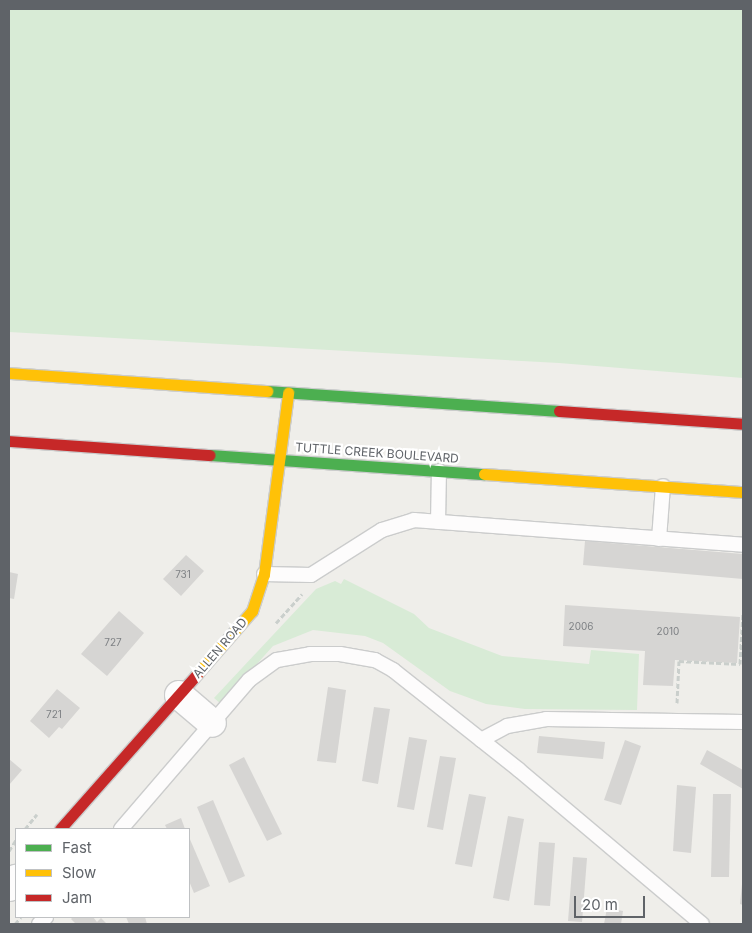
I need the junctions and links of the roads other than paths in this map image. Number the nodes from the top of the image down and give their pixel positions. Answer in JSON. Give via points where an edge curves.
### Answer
{"nodes":[{"id":1,"x":9,"y":373,"type":"edge"},
{"id":2,"x":288,"y":393,"type":"junction"},
{"id":3,"x":743,"y":424,"type":"edge"},
{"id":4,"x":9,"y":440,"type":"edge"},
{"id":5,"x":278,"y":460,"type":"junction"},
{"id":6,"x":439,"y":471,"type":"junction"},
{"id":7,"x":663,"y":486,"type":"junction"},
{"id":8,"x":743,"y":492,"type":"edge"},
{"id":9,"x":438,"y":522,"type":"junction"},
{"id":10,"x":659,"y":539,"type":"junction"},
{"id":11,"x":743,"y":546,"type":"edge"},
{"id":12,"x":264,"y":574,"type":"junction"},
{"id":13,"x":179,"y":695,"type":"junction"},
{"id":14,"x":743,"y":722,"type":"edge"},
{"id":15,"x":212,"y":723,"type":"junction"},
{"id":16,"x":481,"y":740,"type":"junction"},
{"id":17,"x":61,"y":828,"type":"edge"},
{"id":18,"x":122,"y":828,"type":"edge"},
{"id":19,"x":702,"y":924,"type":"edge"}],
"edges":[{"from":1,"to":2,"type":"main road"},
{"from":2,"to":3,"type":"main road"},
{"from":2,"to":5,"type":"main road","name":"ALLEN ROAD"},
{"from":4,"to":5,"type":"main road","name":"TUTTLE CREEK BOULEVARD"},
{"from":5,"to":6,"type":"main road","name":"TUTTLE CREEK BOULEVARD"},
{"from":5,"to":12,"type":"main road","name":"ALLEN ROAD"},
{"from":6,"to":7,"type":"main road","name":"TUTTLE CREEK BOULEVARD"},
{"from":6,"to":9,"type":"lane"},
{"from":7,"to":8,"type":"main road","name":"TUTTLE CREEK BOULEVARD"},
{"from":7,"to":10,"type":"lane"},
{"from":9,"to":10,"type":"lane"},
{"from":9,"to":12,"type":"lane","via":[[414,520],[382,530],[311,575]]},
{"from":10,"to":11,"type":"lane"},
{"from":12,"to":13,"type":"main road","name":"ALLEN ROAD","via":[[252,611]]},
{"from":13,"to":15,"type":"street"},
{"from":13,"to":17,"type":"main road","name":"ALLEN ROAD"},
{"from":14,"to":16,"type":"lane","via":[[546,719],[507,726]]},
{"from":15,"to":16,"type":"lane","via":[[249,680],[277,660],[310,654],[340,654],[375,660],[393,670]]},
{"from":15,"to":18,"type":"lane"},
{"from":16,"to":19,"type":"lane"}]}
